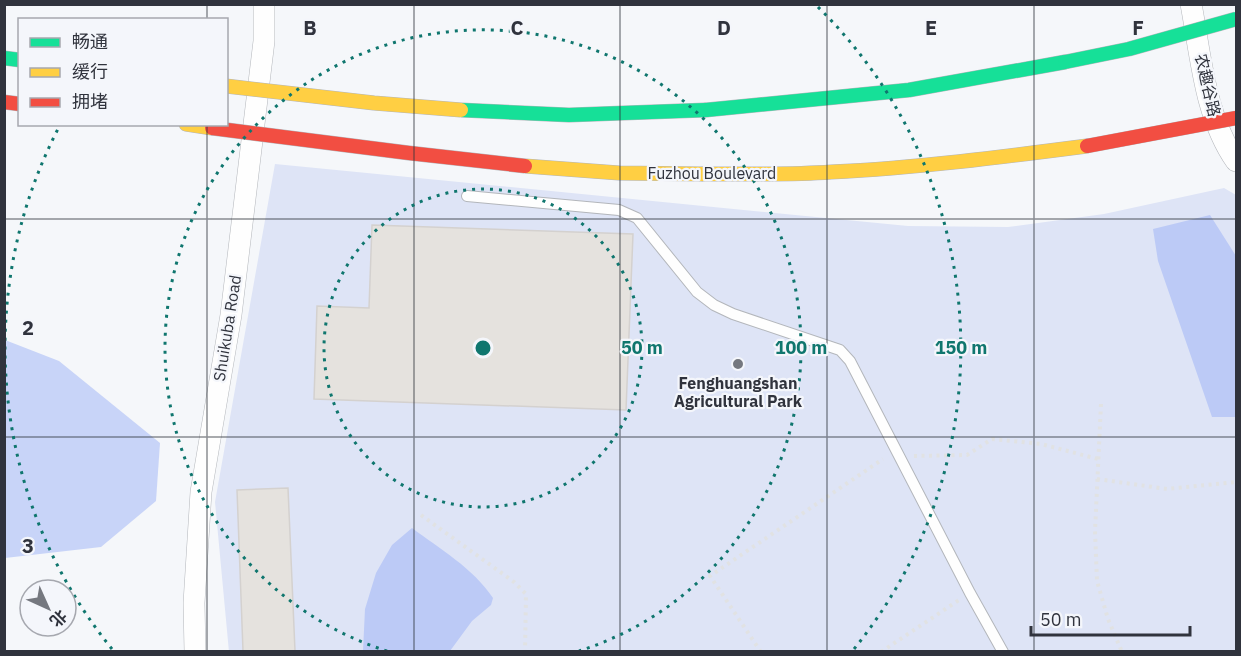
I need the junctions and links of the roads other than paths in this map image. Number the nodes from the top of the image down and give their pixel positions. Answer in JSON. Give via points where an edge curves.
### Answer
{"nodes":[{"id":1,"x":264,"y":4,"type":"edge"},
{"id":2,"x":1191,"y":4,"type":"edge"},
{"id":3,"x":1236,"y":19,"type":"edge"},
{"id":4,"x":228,"y":86,"type":"edge"},
{"id":5,"x":1236,"y":118,"type":"edge"},
{"id":6,"x":199,"y":126,"type":"edge"},
{"id":7,"x":1236,"y":161,"type":"edge"},
{"id":8,"x":467,"y":196,"type":"dead end"},
{"id":9,"x":195,"y":651,"type":"edge"},
{"id":10,"x":1002,"y":651,"type":"edge"}],
"edges":[{"from":1,"to":9,"type":"street","name":"Shuikuba Road","via":[[262,53],[232,304],[201,492]]},
{"from":2,"to":7,"type":"street","name":"农趣谷路","via":[[1218,128]]},
{"from":3,"to":4,"type":"main road","bridge":true,"via":[[1129,49],[909,90],[706,110],[524,114],[348,101]]},
{"from":5,"to":6,"type":"main road","name":"Fuzhou Boulevard","bridge":true,"via":[[1087,146],[975,161],[795,174],[608,172],[391,152]]},
{"from":8,"to":10,"type":"lane","via":[[619,210],[638,218],[697,292],[714,305],[840,351],[854,367]]}]}
